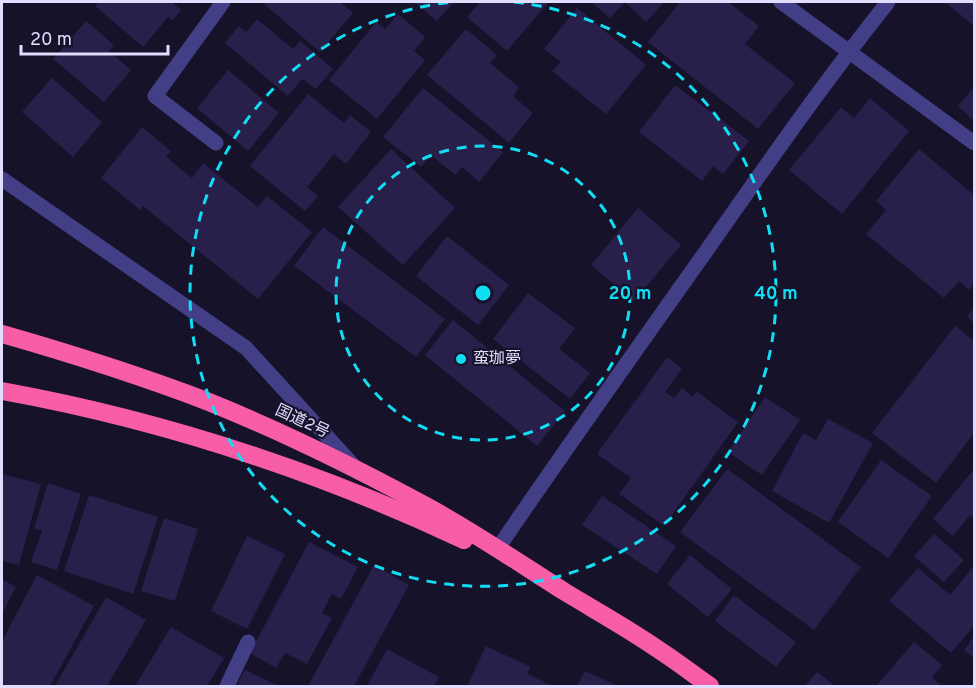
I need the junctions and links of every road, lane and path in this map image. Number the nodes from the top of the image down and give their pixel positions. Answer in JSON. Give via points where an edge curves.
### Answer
{"nodes":[{"id":1,"x":223,"y":2,"type":"edge"},
{"id":2,"x":781,"y":2,"type":"edge"},
{"id":3,"x":888,"y":2,"type":"edge"},
{"id":4,"x":849,"y":51,"type":"junction"},
{"id":5,"x":216,"y":143,"type":"dead end"},
{"id":6,"x":975,"y":143,"type":"edge"},
{"id":7,"x":2,"y":179,"type":"edge"},
{"id":8,"x":2,"y":334,"type":"edge"},
{"id":9,"x":2,"y":391,"type":"edge"},
{"id":10,"x":357,"y":470,"type":"junction"},
{"id":11,"x":498,"y":548,"type":"junction"},
{"id":12,"x":564,"y":592,"type":"junction"},
{"id":13,"x":248,"y":642,"type":"dead end"},
{"id":14,"x":227,"y":687,"type":"edge"},
{"id":15,"x":710,"y":687,"type":"edge"}],
"edges":[{"from":1,"to":5,"type":"street","via":[[155,96]]},
{"from":2,"to":4,"type":"street"},
{"from":3,"to":4,"type":"street"},
{"from":4,"to":6,"type":"street"},
{"from":4,"to":11,"type":"street"},
{"from":7,"to":10,"type":"street","via":[[246,348]]},
{"from":8,"to":10,"type":"highway","name":"国道2号","via":[[210,403]]},
{"from":9,"to":12,"type":"highway","name":"国道2号","via":[[122,417],[274,462],[422,521]]},
{"from":10,"to":11,"type":"highway","name":"国道2号"},
{"from":11,"to":12,"type":"highway","name":"国道2号"},
{"from":12,"to":15,"type":"highway","name":"国道2号","via":[[661,651]]},
{"from":13,"to":14,"type":"street"}]}
